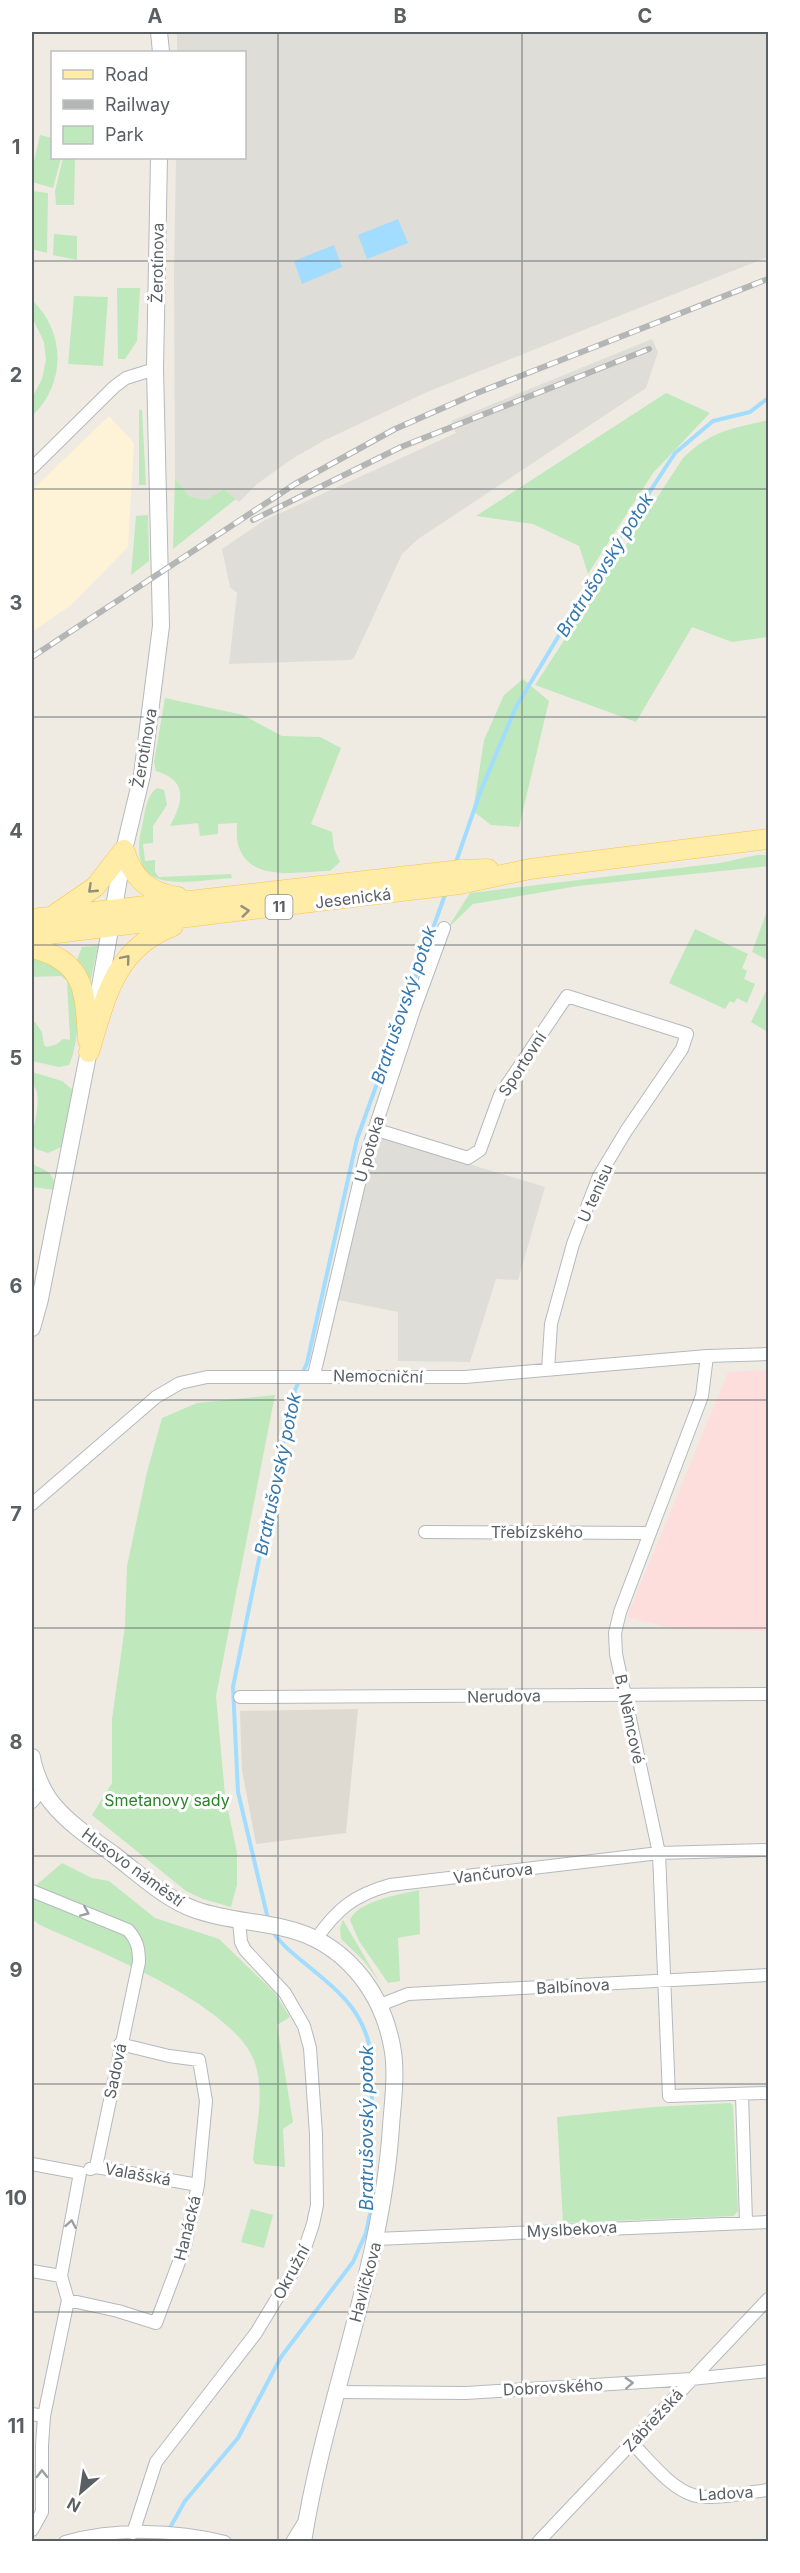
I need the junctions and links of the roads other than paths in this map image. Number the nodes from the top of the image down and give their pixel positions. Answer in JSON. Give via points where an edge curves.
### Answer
{"nodes":[{"id":1,"x":159,"y":32,"type":"edge"},
{"id":2,"x":161,"y":51,"type":"edge"},
{"id":3,"x":159,"y":159,"type":"edge"},
{"id":4,"x":156,"y":369,"type":"junction"},
{"id":5,"x":32,"y":468,"type":"edge"},
{"id":6,"x":768,"y":838,"type":"edge"},
{"id":7,"x":124,"y":850,"type":"junction"},
{"id":8,"x":199,"y":908,"type":"junction"},
{"id":9,"x":40,"y":918,"type":"edge"},
{"id":10,"x":112,"y":918,"type":"junction"},
{"id":11,"x":444,"y":928,"type":"dead end"},
{"id":12,"x":32,"y":936,"type":"edge"},
{"id":13,"x":32,"y":948,"type":"edge"},
{"id":14,"x":687,"y":1034,"type":"joint"},
{"id":15,"x":88,"y":1052,"type":"junction"},
{"id":16,"x":375,"y":1129,"type":"junction"},
{"id":17,"x":32,"y":1328,"type":"edge"},
{"id":18,"x":768,"y":1354,"type":"edge"},
{"id":19,"x":706,"y":1356,"type":"junction"},
{"id":20,"x":548,"y":1370,"type":"junction"},
{"id":21,"x":306,"y":1375,"type":"junction"},
{"id":22,"x":32,"y":1504,"type":"edge"},
{"id":23,"x":425,"y":1532,"type":"dead end"},
{"id":24,"x":650,"y":1533,"type":"junction"},
{"id":25,"x":768,"y":1694,"type":"edge"},
{"id":26,"x":623,"y":1695,"type":"junction"},
{"id":27,"x":240,"y":1697,"type":"dead end"},
{"id":28,"x":32,"y":1757,"type":"edge"},
{"id":29,"x":44,"y":1788,"type":"junction"},
{"id":30,"x":32,"y":1802,"type":"edge"},
{"id":31,"x":768,"y":1850,"type":"edge"},
{"id":32,"x":659,"y":1853,"type":"junction"},
{"id":33,"x":32,"y":1891,"type":"edge"},
{"id":34,"x":239,"y":1921,"type":"junction"},
{"id":35,"x":316,"y":1939,"type":"junction"},
{"id":36,"x":768,"y":1975,"type":"edge"},
{"id":37,"x":664,"y":1981,"type":"junction"},
{"id":38,"x":380,"y":2005,"type":"junction"},
{"id":39,"x":120,"y":2044,"type":"junction"},
{"id":40,"x":768,"y":2093,"type":"edge"},
{"id":41,"x":742,"y":2095,"type":"junction"},
{"id":42,"x":32,"y":2164,"type":"edge"},
{"id":43,"x":96,"y":2167,"type":"junction"},
{"id":44,"x":80,"y":2173,"type":"junction"},
{"id":45,"x":198,"y":2185,"type":"junction"},
{"id":46,"x":746,"y":2222,"type":"junction"},
{"id":47,"x":768,"y":2222,"type":"edge"},
{"id":48,"x":376,"y":2239,"type":"junction"},
{"id":49,"x":32,"y":2271,"type":"edge"},
{"id":50,"x":61,"y":2276,"type":"junction"},
{"id":51,"x":768,"y":2299,"type":"edge"},
{"id":52,"x":68,"y":2300,"type":"junction"},
{"id":53,"x":768,"y":2371,"type":"edge"},
{"id":54,"x":691,"y":2379,"type":"junction"},
{"id":55,"x":337,"y":2392,"type":"junction"},
{"id":56,"x":38,"y":2415,"type":"edge"},
{"id":57,"x":632,"y":2443,"type":"junction"},
{"id":58,"x":768,"y":2490,"type":"edge"},
{"id":59,"x":307,"y":2514,"type":"junction"},
{"id":60,"x":32,"y":2530,"type":"edge"},
{"id":61,"x":133,"y":2533,"type":"junction"},
{"id":62,"x":32,"y":2536,"type":"edge"},
{"id":63,"x":34,"y":2541,"type":"edge"},
{"id":64,"x":65,"y":2541,"type":"edge"},
{"id":65,"x":225,"y":2541,"type":"edge"},
{"id":66,"x":292,"y":2541,"type":"edge"},
{"id":67,"x":303,"y":2541,"type":"edge"},
{"id":68,"x":538,"y":2541,"type":"edge"}],
"edges":[{"from":1,"to":2,"type":"street"},
{"from":3,"to":4,"type":"street","name":"Žerotínova"},
{"from":4,"to":5,"type":"street","via":[[126,378],[114,387]]},
{"from":4,"to":7,"type":"street","name":"Žerotínova","via":[[161,626],[142,775]]},
{"from":6,"to":8,"type":"main road","name":"Jesenická","number":"11"},
{"from":7,"to":8,"type":"main road","via":[[129,867],[146,887]]},
{"from":7,"to":9,"type":"main road","one_way":true,"via":[[95,887],[76,902]]},
{"from":7,"to":10,"type":"street","name":"Žerotínova"},
{"from":8,"to":10,"type":"main road","name":"Jesenická","number":"11"},
{"from":15,"to":8,"type":"main road","one_way":true,"via":[[108,988],[127,958],[144,940]]},
{"from":9,"to":10,"type":"main road","name":"Jesenická","number":"11"},
{"from":10,"to":12,"type":"main road","name":"Jesenická","number":"11"},
{"from":10,"to":15,"type":"street","name":"Žerotínova"},
{"from":11,"to":16,"type":"street","name":"U potoka"},
{"from":13,"to":15,"type":"main road","via":[[60,958],[76,974],[85,997]]},
{"from":14,"to":16,"type":"street","name":"Sportovní","via":[[567,996],[500,1095],[480,1150],[468,1158]]},
{"from":14,"to":20,"type":"street","name":"U tenisu","via":[[682,1049],[599,1176],[573,1244],[551,1324]]},
{"from":15,"to":17,"type":"street","name":"Žerotínova"},
{"from":16,"to":21,"type":"street","name":"U potoka"},
{"from":18,"to":19,"type":"street","name":"Nemocniční"},
{"from":19,"to":20,"type":"street","name":"Nemocniční"},
{"from":19,"to":24,"type":"street","name":"B. Němcové","via":[[702,1396]]},
{"from":20,"to":21,"type":"street","name":"Nemocniční","via":[[465,1377]]},
{"from":21,"to":22,"type":"street","name":"Nemocniční","via":[[207,1377],[180,1383],[149,1402]]},
{"from":23,"to":24,"type":"street","name":"Třebízského"},
{"from":24,"to":26,"type":"street","name":"B. Němcové","via":[[615,1633]]},
{"from":25,"to":26,"type":"street","name":"Nerudova"},
{"from":26,"to":27,"type":"street","name":"Nerudova"},
{"from":26,"to":32,"type":"street","name":"B. Němcové"},
{"from":28,"to":29,"type":"street"},
{"from":29,"to":30,"type":"street"},
{"from":29,"to":34,"type":"street","name":"Husovo náměstí","via":[[50,1802],[76,1825],[174,1899]]},
{"from":31,"to":32,"type":"street","name":"Vančurova"},
{"from":32,"to":35,"type":"street","name":"Vančurova","via":[[390,1885],[351,1901]]},
{"from":32,"to":37,"type":"street","name":"B. Němcové"},
{"from":33,"to":39,"type":"street","name":"Sadová","one_way":true,"via":[[128,1930],[135,1938],[139,1949],[136,1975]]},
{"from":34,"to":35,"type":"street","via":[[278,1927]]},
{"from":34,"to":61,"type":"street","name":"Okružní","via":[[245,1950],[285,1993],[304,2026],[310,2048],[317,2205],[302,2257],[268,2315],[156,2462]]},
{"from":35,"to":38,"type":"street","name":"Havlíčkova","via":[[353,1967]]},
{"from":36,"to":37,"type":"street","name":"Balbínova"},
{"from":37,"to":38,"type":"street","name":"Balbínova","via":[[408,1994]]},
{"from":37,"to":41,"type":"street","name":"B. Němcové","via":[[669,2096]]},
{"from":38,"to":48,"type":"street","name":"Havlíčkova","via":[[392,2048],[393,2069],[386,2188]]},
{"from":39,"to":43,"type":"street","name":"Sadová"},
{"from":39,"to":45,"type":"street","name":"Hanácká","via":[[199,2060],[206,2101]]},
{"from":40,"to":41,"type":"street"},
{"from":41,"to":46,"type":"street"},
{"from":42,"to":44,"type":"street"},
{"from":43,"to":44,"type":"street","name":"Valašská"},
{"from":43,"to":45,"type":"street","name":"Valašská"},
{"from":50,"to":44,"type":"street","one_way":true},
{"from":45,"to":52,"type":"street","name":"Hanácká","via":[[185,2246],[156,2323]]},
{"from":46,"to":47,"type":"street","name":"Myslbekova"},
{"from":46,"to":48,"type":"street","name":"Myslbekova"},
{"from":48,"to":55,"type":"street","name":"Havlíčkova"},
{"from":49,"to":50,"type":"street"},
{"from":50,"to":52,"type":"street"},
{"from":51,"to":54,"type":"street","name":"Zábřežská"},
{"from":52,"to":56,"type":"street"},
{"from":53,"to":54,"type":"street","name":"Dobrovského"},
{"from":55,"to":54,"type":"street","name":"Dobrovského","one_way":true,"via":[[466,2392]]},
{"from":54,"to":57,"type":"street","name":"Zábřežská"},
{"from":55,"to":59,"type":"street","name":"Havlíčkova"},
{"from":60,"to":56,"type":"street","one_way":true,"via":[[42,2512]]},
{"from":57,"to":58,"type":"street","name":"Ladova","via":[[672,2482],[691,2494],[707,2497]]},
{"from":57,"to":68,"type":"street","name":"Zábřežská"},
{"from":59,"to":66,"type":"street"},
{"from":59,"to":67,"type":"street","name":"Havlíčkova"},
{"from":61,"to":64,"type":"street"},
{"from":61,"to":65,"type":"street"},
{"from":62,"to":63,"type":"street"}]}
